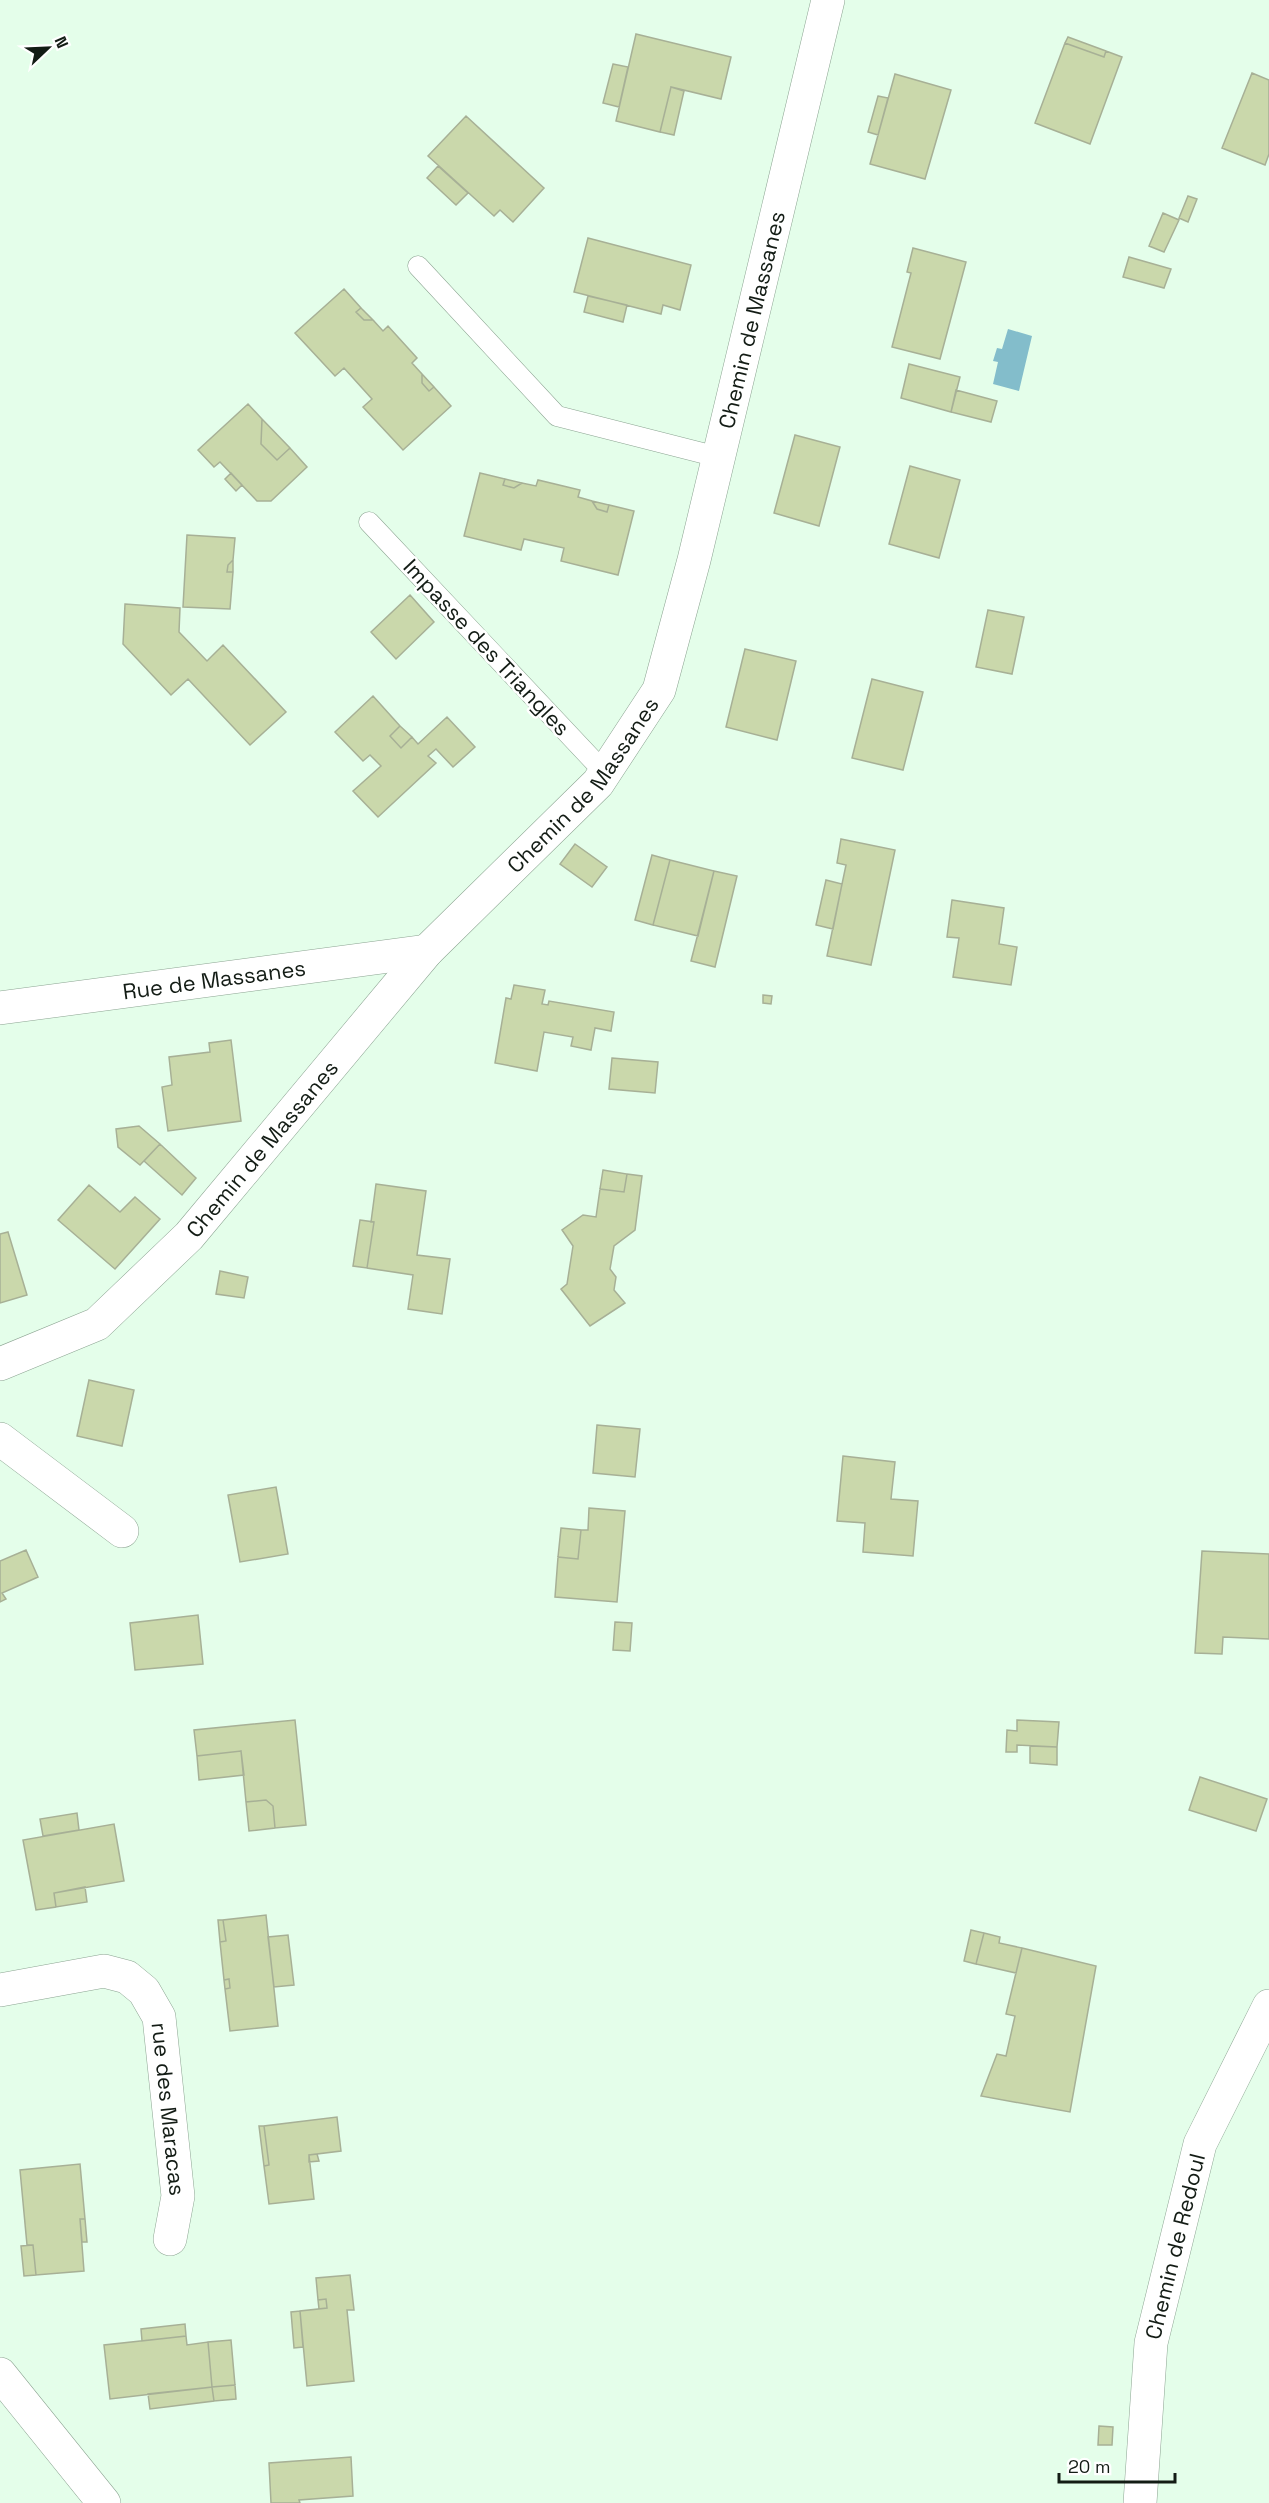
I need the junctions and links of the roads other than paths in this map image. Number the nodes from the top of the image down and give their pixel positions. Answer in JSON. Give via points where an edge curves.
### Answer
{"nodes":[{"id":1,"x":828,"y":0,"type":"edge"},
{"id":2,"x":418,"y":266,"type":"dead end"},
{"id":3,"x":718,"y":458,"type":"junction"},
{"id":4,"x":369,"y":522,"type":"dead end"},
{"id":5,"x":605,"y":773,"type":"junction"},
{"id":6,"x":428,"y":951,"type":"junction"},
{"id":7,"x":0,"y":1008,"type":"edge"},
{"id":8,"x":0,"y":1364,"type":"edge"},
{"id":9,"x":0,"y":1439,"type":"edge"},
{"id":10,"x":122,"y":1531,"type":"dead end"},
{"id":11,"x":0,"y":1990,"type":"edge"},
{"id":12,"x":1269,"y":2006,"type":"edge"},
{"id":13,"x":170,"y":2239,"type":"dead end"},
{"id":14,"x":0,"y":2374,"type":"edge"},
{"id":15,"x":104,"y":2503,"type":"edge"},
{"id":16,"x":1140,"y":2503,"type":"edge"}],
"edges":[{"from":1,"to":3,"type":"street","name":"Chemin de Massanes"},
{"from":2,"to":3,"type":"lane","via":[[557,416]]},
{"from":3,"to":5,"type":"street","name":"Chemin de Massanes","via":[[659,690]]},
{"from":4,"to":5,"type":"lane","name":"Impasse des Triangles"},
{"from":5,"to":6,"type":"street","name":"Chemin de Massanes"},
{"from":6,"to":7,"type":"street","name":"Rue de Massanes"},
{"from":6,"to":8,"type":"street","name":"Chemin de Massanes","via":[[189,1236],[97,1324]]},
{"from":9,"to":10,"type":"street"},
{"from":11,"to":13,"type":"street","name":"rue des Maracas","via":[[104,1971],[127,1977],[144,1991],[159,2017],[178,2196]]},
{"from":12,"to":16,"type":"street","name":"Chemin de Redoul","via":[[1200,2144],[1151,2343]]},
{"from":14,"to":15,"type":"street"}]}
